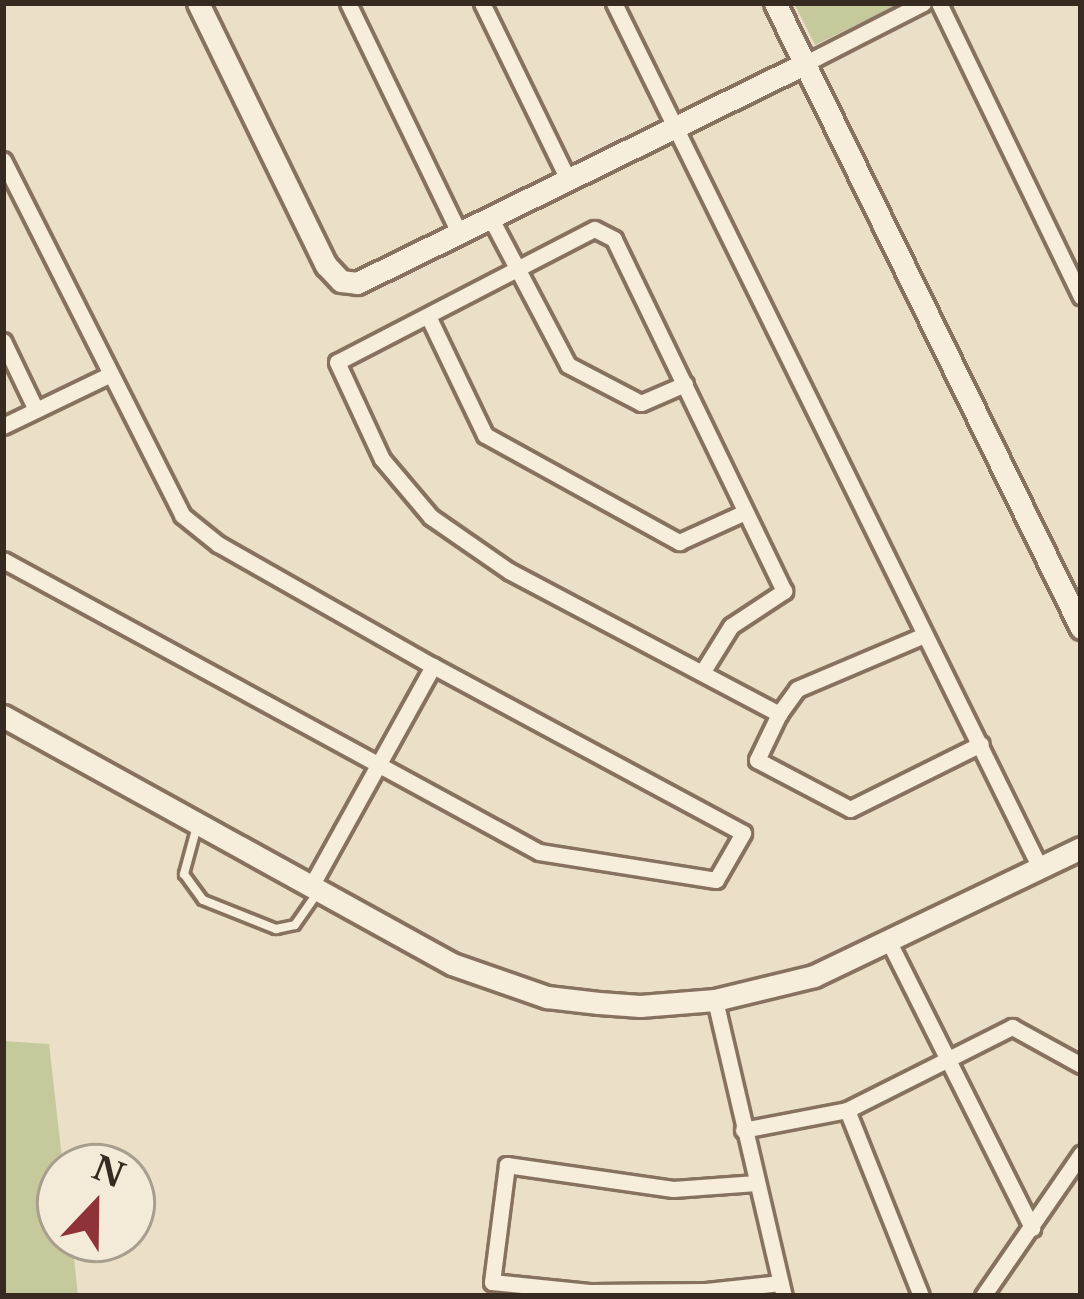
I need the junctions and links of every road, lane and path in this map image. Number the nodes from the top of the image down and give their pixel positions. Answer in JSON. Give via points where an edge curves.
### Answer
{"nodes":[{"id":1,"x":198,"y":3,"type":"edge"},
{"id":2,"x":348,"y":3,"type":"edge"},
{"id":3,"x":482,"y":3,"type":"edge"},
{"id":4,"x":614,"y":3,"type":"edge"},
{"id":5,"x":775,"y":3,"type":"edge"},
{"id":6,"x":923,"y":3,"type":"edge"},
{"id":7,"x":939,"y":3,"type":"edge"},
{"id":8,"x":804,"y":64,"type":"junction"},
{"id":9,"x":676,"y":128,"type":"junction"},
{"id":10,"x":3,"y":160,"type":"edge"},
{"id":11,"x":567,"y":177,"type":"junction"},
{"id":12,"x":490,"y":217,"type":"junction"},
{"id":13,"x":459,"y":232,"type":"junction"},
{"id":14,"x":518,"y":273,"type":"junction"},
{"id":15,"x":1081,"y":297,"type":"edge"},
{"id":16,"x":428,"y":316,"type":"junction"},
{"id":17,"x":3,"y":341,"type":"edge"},
{"id":18,"x":109,"y":374,"type":"junction"},
{"id":19,"x":685,"y":384,"type":"junction"},
{"id":20,"x":36,"y":410,"type":"junction"},
{"id":21,"x":3,"y":426,"type":"edge"},
{"id":22,"x":745,"y":512,"type":"junction"},
{"id":23,"x":3,"y":560,"type":"edge"},
{"id":24,"x":1081,"y":628,"type":"edge"},
{"id":25,"x":924,"y":635,"type":"junction"},
{"id":26,"x":433,"y":666,"type":"junction"},
{"id":27,"x":703,"y":671,"type":"junction"},
{"id":28,"x":779,"y":714,"type":"junction"},
{"id":29,"x":3,"y":716,"type":"edge"},
{"id":30,"x":981,"y":744,"type":"junction"},
{"id":31,"x":380,"y":763,"type":"junction"},
{"id":32,"x":197,"y":823,"type":"junction"},
{"id":33,"x":1081,"y":848,"type":"edge"},
{"id":34,"x":1040,"y":868,"type":"junction"},
{"id":35,"x":314,"y":890,"type":"junction"},
{"id":36,"x":889,"y":942,"type":"junction"},
{"id":37,"x":715,"y":1000,"type":"junction"},
{"id":38,"x":950,"y":1056,"type":"junction"},
{"id":39,"x":1081,"y":1065,"type":"edge"},
{"id":40,"x":847,"y":1110,"type":"junction"},
{"id":41,"x":743,"y":1130,"type":"junction"},
{"id":42,"x":1081,"y":1154,"type":"edge"},
{"id":43,"x":756,"y":1183,"type":"junction"},
{"id":44,"x":1032,"y":1228,"type":"junction"},
{"id":45,"x":782,"y":1290,"type":"edge"},
{"id":46,"x":921,"y":1296,"type":"edge"},
{"id":47,"x":983,"y":1296,"type":"edge"}],
"edges":[{"from":1,"to":13,"type":"street","via":[[326,265],[341,280],[357,283]]},
{"from":2,"to":13,"type":"street"},
{"from":3,"to":11,"type":"street"},
{"from":4,"to":9,"type":"street"},
{"from":5,"to":8,"type":"street"},
{"from":6,"to":8,"type":"street"},
{"from":7,"to":15,"type":"street"},
{"from":8,"to":9,"type":"street"},
{"from":8,"to":24,"type":"street"},
{"from":9,"to":11,"type":"street"},
{"from":9,"to":25,"type":"street"},
{"from":10,"to":18,"type":"street"},
{"from":11,"to":12,"type":"street"},
{"from":12,"to":13,"type":"street"},
{"from":12,"to":14,"type":"street"},
{"from":14,"to":16,"type":"street"},
{"from":14,"to":19,"type":"street","via":[[568,364],[641,403]]},
{"from":14,"to":19,"type":"street","via":[[594,230],[614,238]]},
{"from":16,"to":22,"type":"street","via":[[485,435],[679,542]]},
{"from":16,"to":27,"type":"street","via":[[337,362],[382,459],[431,518],[509,572]]},
{"from":17,"to":20,"type":"street"},
{"from":18,"to":20,"type":"street"},
{"from":18,"to":26,"type":"street","via":[[182,514],[218,544]]},
{"from":19,"to":22,"type":"street"},
{"from":20,"to":21,"type":"street"},
{"from":22,"to":27,"type":"street","via":[[784,591],[731,626]]},
{"from":23,"to":31,"type":"street"},
{"from":25,"to":28,"type":"street","via":[[797,689]]},
{"from":25,"to":30,"type":"street"},
{"from":26,"to":31,"type":"street"},
{"from":26,"to":31,"type":"street","via":[[743,833],[716,880],[539,852]]},
{"from":27,"to":28,"type":"street"},
{"from":28,"to":30,"type":"street","via":[[757,760],[850,808]]},
{"from":29,"to":32,"type":"street"},
{"from":30,"to":34,"type":"street"},
{"from":31,"to":35,"type":"street"},
{"from":32,"to":35,"type":"street"},
{"from":32,"to":35,"type":"lane","via":[[184,874],[203,900],[276,929],[295,925]]},
{"from":33,"to":34,"type":"street"},
{"from":34,"to":36,"type":"street"},
{"from":35,"to":37,"type":"street","via":[[452,964],[516,988],[640,1006]]},
{"from":36,"to":37,"type":"street","via":[[814,976]]},
{"from":36,"to":38,"type":"street"},
{"from":37,"to":41,"type":"street"},
{"from":38,"to":39,"type":"street","via":[[1012,1027]]},
{"from":38,"to":40,"type":"street"},
{"from":38,"to":44,"type":"street"},
{"from":40,"to":41,"type":"street"},
{"from":40,"to":46,"type":"street"},
{"from":41,"to":43,"type":"street"},
{"from":42,"to":44,"type":"street"},
{"from":43,"to":45,"type":"street"},
{"from":43,"to":45,"type":"street","via":[[673,1189],[507,1165],[492,1282],[591,1292]]},
{"from":44,"to":47,"type":"street"}]}
